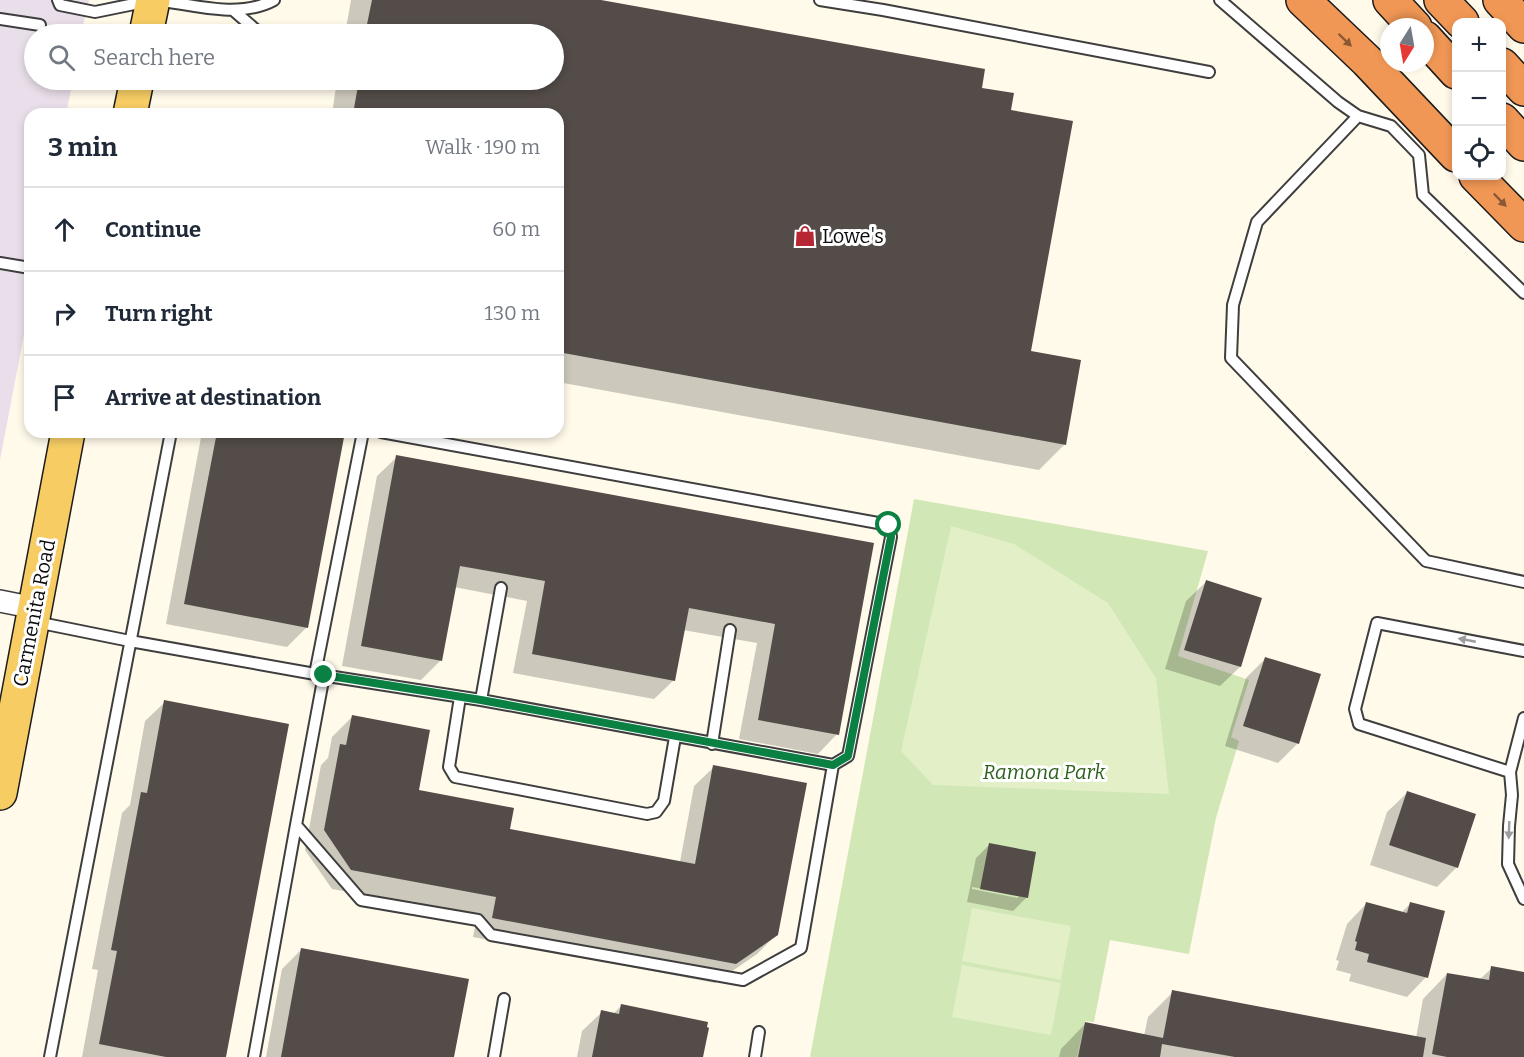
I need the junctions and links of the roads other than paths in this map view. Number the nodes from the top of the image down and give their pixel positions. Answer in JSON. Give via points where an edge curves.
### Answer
{"nodes":[{"id":1,"x":58,"y":0,"type":"edge"},
{"id":2,"x":153,"y":0,"type":"edge"},
{"id":3,"x":274,"y":0,"type":"edge"},
{"id":4,"x":820,"y":0,"type":"edge"},
{"id":5,"x":1220,"y":0,"type":"edge"},
{"id":6,"x":1303,"y":0,"type":"edge"},
{"id":7,"x":1390,"y":0,"type":"edge"},
{"id":8,"x":1441,"y":0,"type":"edge"},
{"id":9,"x":1500,"y":0,"type":"edge"},
{"id":10,"x":233,"y":10,"type":"junction"},
{"id":11,"x":0,"y":18,"type":"edge"},
{"id":12,"x":1407,"y":18,"type":"edge"},
{"id":13,"x":1458,"y":18,"type":"edge"},
{"id":14,"x":34,"y":24,"type":"edge"},
{"id":15,"x":148,"y":24,"type":"edge"},
{"id":16,"x":249,"y":24,"type":"edge"},
{"id":17,"x":1524,"y":26,"type":"edge"},
{"id":18,"x":1434,"y":48,"type":"edge"},
{"id":19,"x":1452,"y":68,"type":"edge"},
{"id":20,"x":1506,"y":69,"type":"edge"},
{"id":21,"x":1209,"y":72,"type":"dead end"},
{"id":22,"x":1524,"y":88,"type":"edge"},
{"id":23,"x":135,"y":90,"type":"edge"},
{"id":24,"x":131,"y":108,"type":"edge"},
{"id":25,"x":1358,"y":116,"type":"junction"},
{"id":26,"x":1506,"y":124,"type":"edge"},
{"id":27,"x":1524,"y":144,"type":"edge"},
{"id":28,"x":1452,"y":151,"type":"edge"},
{"id":29,"x":1480,"y":180,"type":"edge"},
{"id":30,"x":1524,"y":225,"type":"edge"},
{"id":31,"x":0,"y":263,"type":"edge"},
{"id":32,"x":24,"y":267,"type":"edge"},
{"id":33,"x":1524,"y":293,"type":"edge"},
{"id":34,"x":67,"y":438,"type":"edge"},
{"id":35,"x":170,"y":438,"type":"edge"},
{"id":36,"x":362,"y":438,"type":"edge"},
{"id":37,"x":414,"y":438,"type":"edge"},
{"id":38,"x":1524,"y":582,"type":"edge"},
{"id":39,"x":501,"y":588,"type":"dead end"},
{"id":40,"x":0,"y":601,"type":"edge"},
{"id":41,"x":34,"y":615,"type":"junction"},
{"id":42,"x":730,"y":630,"type":"dead end"},
{"id":43,"x":130,"y":641,"type":"junction"},
{"id":44,"x":1524,"y":651,"type":"edge"},
{"id":45,"x":320,"y":674,"type":"junction"},
{"id":46,"x":460,"y":697,"type":"junction"},
{"id":47,"x":481,"y":700,"type":"junction"},
{"id":48,"x":1524,"y":718,"type":"edge"},
{"id":49,"x":675,"y":737,"type":"junction"},
{"id":50,"x":712,"y":744,"type":"junction"},
{"id":51,"x":833,"y":765,"type":"junction"},
{"id":52,"x":1510,"y":771,"type":"junction"},
{"id":53,"x":0,"y":793,"type":"edge"},
{"id":54,"x":296,"y":825,"type":"junction"},
{"id":55,"x":1524,"y":899,"type":"edge"},
{"id":56,"x":504,"y":999,"type":"dead end"},
{"id":57,"x":759,"y":1032,"type":"dead end"},
{"id":58,"x":50,"y":1057,"type":"edge"},
{"id":59,"x":254,"y":1057,"type":"edge"},
{"id":60,"x":494,"y":1057,"type":"edge"},
{"id":61,"x":755,"y":1057,"type":"edge"}],
"edges":[{"from":1,"to":2,"type":"lane","via":[[60,5],[95,12]]},
{"from":2,"to":10,"type":"lane"},
{"from":2,"to":15,"type":"main road"},
{"from":3,"to":10,"type":"lane","via":[[254,8]]},
{"from":4,"to":21,"type":"lane"},
{"from":5,"to":25,"type":"lane"},
{"from":6,"to":28,"type":"highway","one_way":true},
{"from":7,"to":12,"type":"highway"},
{"from":8,"to":13,"type":"highway"},
{"from":9,"to":17,"type":"highway"},
{"from":10,"to":16,"type":"lane"},
{"from":11,"to":14,"type":"lane"},
{"from":18,"to":19,"type":"highway"},
{"from":20,"to":22,"type":"highway"},
{"from":23,"to":24,"type":"main road"},
{"from":25,"to":33,"type":"lane","via":[[1391,126],[1419,155],[1423,195]]},
{"from":25,"to":38,"type":"lane","via":[[1257,222],[1233,306],[1231,358],[1426,561]]},
{"from":26,"to":27,"type":"highway"},
{"from":29,"to":30,"type":"highway","one_way":true},
{"from":31,"to":32,"type":"lane"},
{"from":34,"to":41,"type":"main road","name":"Carmenita Road"},
{"from":35,"to":43,"type":"lane"},
{"from":36,"to":45,"type":"lane"},
{"from":37,"to":51,"type":"lane","via":[[889,525],[891,537],[848,756]]},
{"from":39,"to":47,"type":"lane"},
{"from":40,"to":41,"type":"street"},
{"from":41,"to":43,"type":"lane"},
{"from":41,"to":53,"type":"main road","name":"Carmenita Road","via":[[14,697]]},
{"from":42,"to":50,"type":"lane"},
{"from":43,"to":45,"type":"lane"},
{"from":43,"to":58,"type":"lane"},
{"from":44,"to":52,"type":"lane","one_way":true,"via":[[1377,623],[1354,709],[1359,724]]},
{"from":45,"to":46,"type":"lane"},
{"from":45,"to":54,"type":"lane"},
{"from":46,"to":47,"type":"lane"},
{"from":46,"to":49,"type":"lane","via":[[449,767],[455,777],[647,814],[656,812],[664,801]]},
{"from":47,"to":49,"type":"lane"},
{"from":48,"to":52,"type":"lane"},
{"from":49,"to":50,"type":"lane"},
{"from":50,"to":51,"type":"lane"},
{"from":51,"to":54,"type":"lane","via":[[801,948],[743,980],[491,935],[478,920],[361,900]]},
{"from":52,"to":55,"type":"lane","one_way":true,"via":[[1508,864]]},
{"from":54,"to":59,"type":"lane"},
{"from":56,"to":60,"type":"lane"},
{"from":57,"to":61,"type":"lane"}]}
